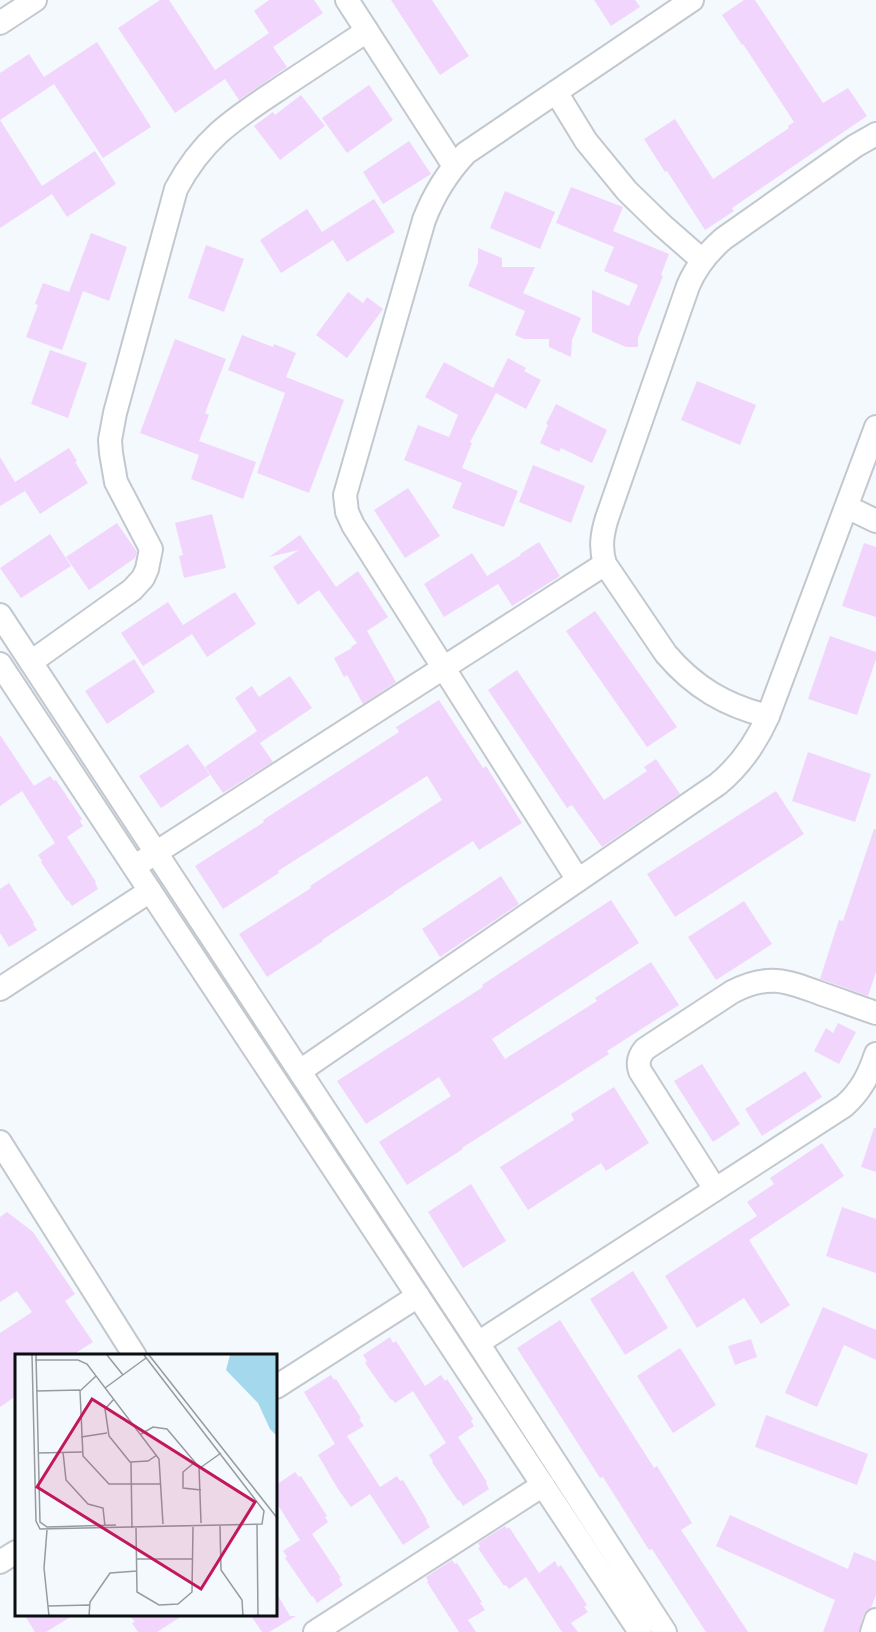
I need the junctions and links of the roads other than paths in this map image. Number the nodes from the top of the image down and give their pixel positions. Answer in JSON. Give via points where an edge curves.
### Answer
{"nodes":[{"id":1,"x":35,"y":0,"type":"edge"},
{"id":2,"x":347,"y":0,"type":"edge"},
{"id":3,"x":692,"y":0,"type":"edge"},
{"id":4,"x":0,"y":23,"type":"edge"},
{"id":5,"x":367,"y":31,"type":"junction"},
{"id":6,"x":556,"y":92,"type":"junction"},
{"id":7,"x":876,"y":134,"type":"edge"},
{"id":8,"x":454,"y":165,"type":"junction"},
{"id":9,"x":702,"y":260,"type":"junction"},
{"id":10,"x":876,"y":427,"type":"edge"},
{"id":11,"x":846,"y":507,"type":"junction"},
{"id":12,"x":876,"y":521,"type":"edge"},
{"id":13,"x":605,"y":564,"type":"junction"},
{"id":14,"x":0,"y":615,"type":"edge"},
{"id":15,"x":31,"y":662,"type":"junction"},
{"id":16,"x":0,"y":664,"type":"edge"},
{"id":17,"x":444,"y":668,"type":"junction"},
{"id":18,"x":768,"y":716,"type":"junction"},
{"id":19,"x":156,"y":853,"type":"junction"},
{"id":20,"x":134,"y":867,"type":"junction"},
{"id":21,"x":578,"y":880,"type":"junction"},
{"id":22,"x":150,"y":891,"type":"junction"},
{"id":23,"x":0,"y":989,"type":"edge"},
{"id":24,"x":876,"y":1013,"type":"edge"},
{"id":25,"x":876,"y":1054,"type":"edge"},
{"id":26,"x":300,"y":1071,"type":"junction"},
{"id":27,"x":870,"y":1084,"type":"edge"},
{"id":28,"x":0,"y":1142,"type":"edge"},
{"id":29,"x":377,"y":1188,"type":"junction"},
{"id":30,"x":715,"y":1190,"type":"junction"},
{"id":31,"x":356,"y":1202,"type":"junction"},
{"id":32,"x":418,"y":1296,"type":"junction"},
{"id":33,"x":478,"y":1342,"type":"junction"},
{"id":34,"x":134,"y":1354,"type":"edge"},
{"id":35,"x":278,"y":1386,"type":"edge"},
{"id":36,"x":543,"y":1485,"type":"junction"},
{"id":37,"x":15,"y":1553,"type":"edge"},
{"id":38,"x":0,"y":1562,"type":"edge"},
{"id":39,"x":876,"y":1620,"type":"edge"},
{"id":40,"x":315,"y":1632,"type":"edge"},
{"id":41,"x":640,"y":1632,"type":"edge"},
{"id":42,"x":665,"y":1632,"type":"edge"},
{"id":43,"x":872,"y":1632,"type":"edge"}],
"edges":[{"from":1,"to":4,"type":"street"},
{"from":2,"to":5,"type":"street"},
{"from":3,"to":6,"type":"street"},
{"from":5,"to":8,"type":"street"},
{"from":5,"to":15,"type":"street","via":[[230,122],[202,149],[176,189],[110,440],[116,483],[151,549],[147,569],[132,590]]},
{"from":6,"to":8,"type":"street"},
{"from":6,"to":9,"type":"street","via":[[586,141],[627,191]]},
{"from":7,"to":9,"type":"street","via":[[723,239]]},
{"from":8,"to":17,"type":"street","via":[[424,220],[345,495],[353,525]]},
{"from":9,"to":13,"type":"street","via":[[688,286],[604,528]]},
{"from":10,"to":11,"type":"street"},
{"from":11,"to":12,"type":"street"},
{"from":11,"to":18,"type":"street"},
{"from":13,"to":17,"type":"street"},
{"from":13,"to":18,"type":"street","via":[[666,654],[689,678],[733,705]]},
{"from":14,"to":15,"type":"street"},
{"from":15,"to":19,"type":"street"},
{"from":16,"to":20,"type":"street"},
{"from":17,"to":19,"type":"street"},
{"from":17,"to":21,"type":"street"},
{"from":18,"to":21,"type":"street","via":[[752,748],[718,784]]},
{"from":19,"to":20,"type":"street"},
{"from":19,"to":26,"type":"street"},
{"from":20,"to":22,"type":"street"},
{"from":21,"to":26,"type":"street"},
{"from":22,"to":23,"type":"street"},
{"from":22,"to":31,"type":"street"},
{"from":24,"to":30,"type":"street","via":[[787,981],[762,981],[732,992],[645,1049],[638,1062],[640,1071]]},
{"from":25,"to":27,"type":"street"},
{"from":26,"to":29,"type":"street"},
{"from":27,"to":30,"type":"street","via":[[844,1106]]},
{"from":28,"to":34,"type":"street"},
{"from":29,"to":31,"type":"street"},
{"from":29,"to":33,"type":"street"},
{"from":30,"to":33,"type":"street"},
{"from":31,"to":32,"type":"street"},
{"from":32,"to":35,"type":"street"},
{"from":32,"to":36,"type":"street"},
{"from":33,"to":42,"type":"street"},
{"from":36,"to":40,"type":"street"},
{"from":36,"to":41,"type":"street"},
{"from":37,"to":38,"type":"street"},
{"from":39,"to":43,"type":"street"}]}
